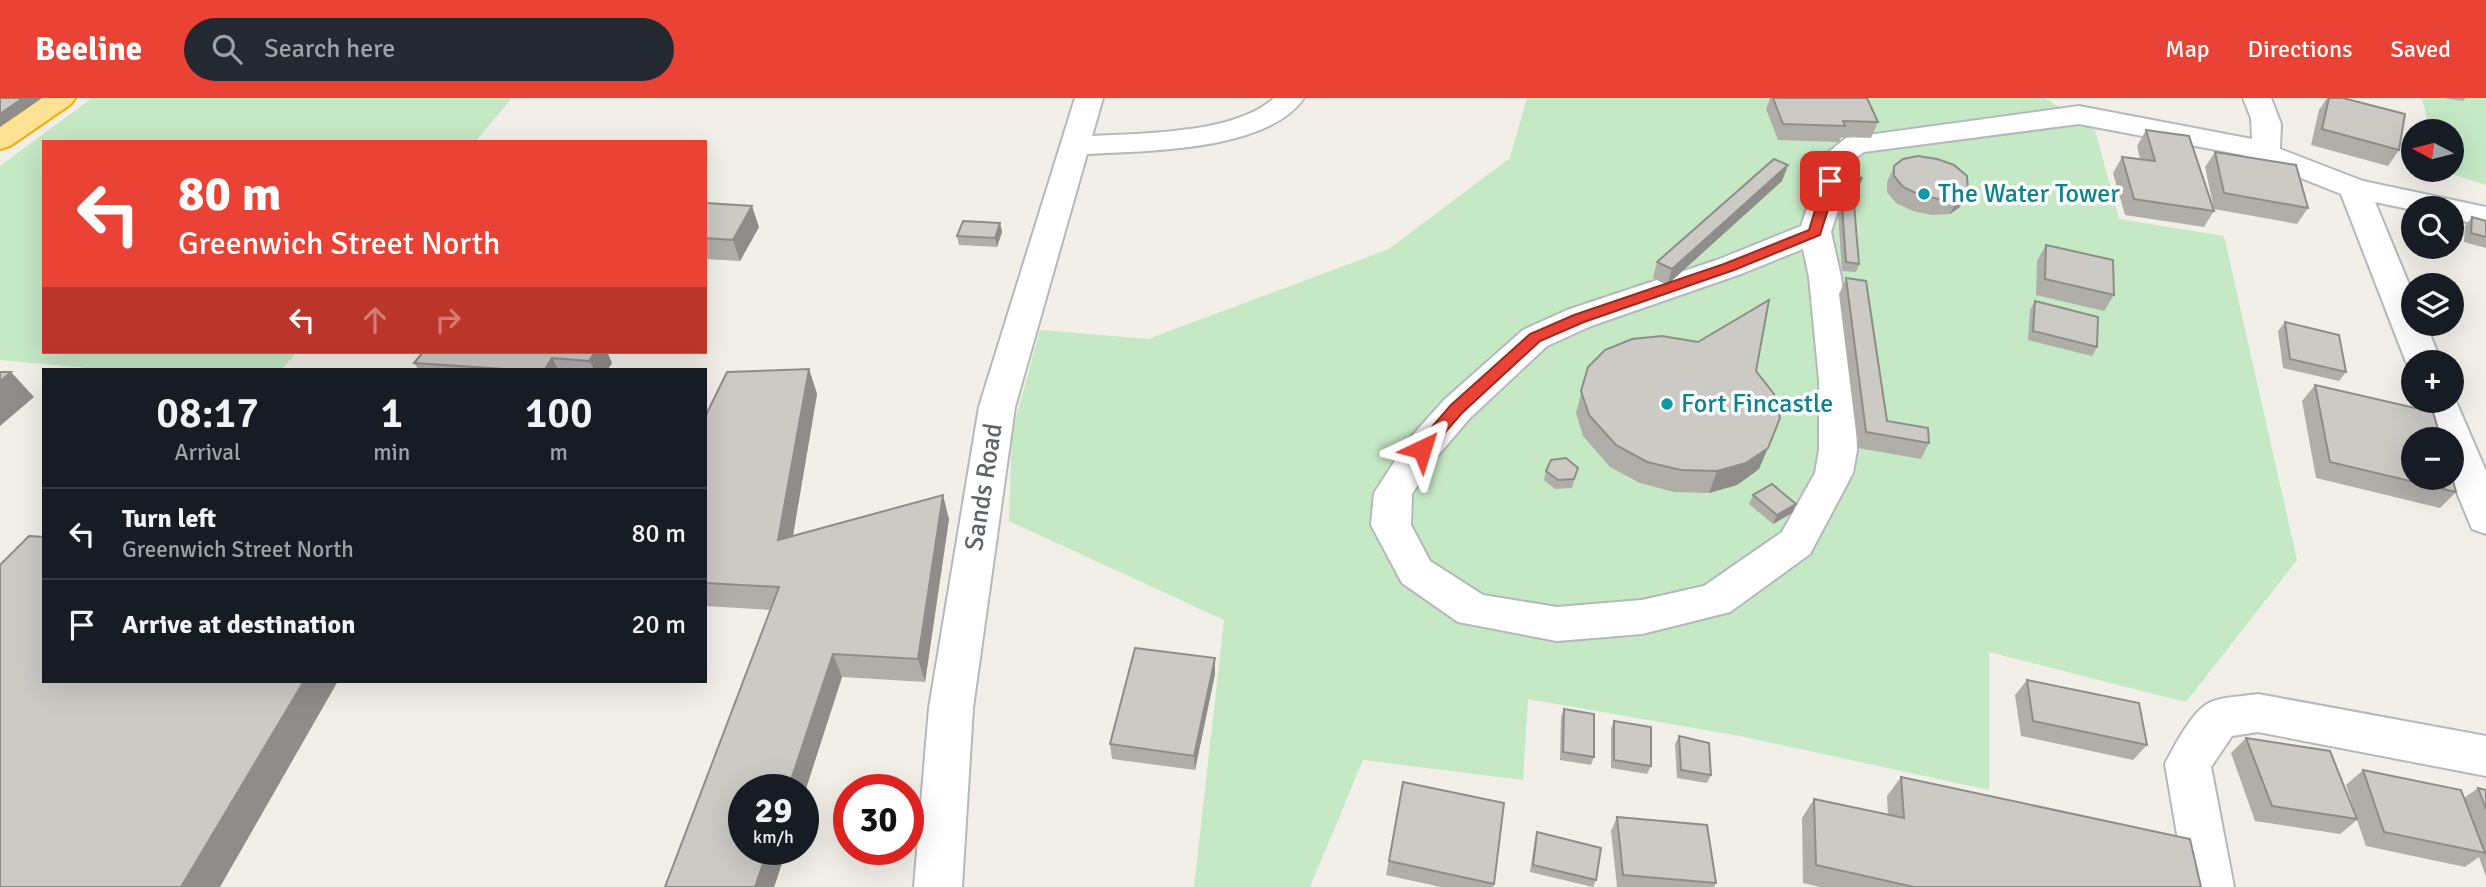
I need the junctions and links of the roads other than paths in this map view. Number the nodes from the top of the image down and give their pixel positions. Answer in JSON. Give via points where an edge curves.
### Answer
{"nodes":[{"id":1,"x":61,"y":98,"type":"edge"},
{"id":2,"x":1088,"y":98,"type":"edge"},
{"id":3,"x":1290,"y":98,"type":"edge"},
{"id":4,"x":2257,"y":98,"type":"edge"},
{"id":5,"x":0,"y":140,"type":"edge"},
{"id":6,"x":1074,"y":146,"type":"junction"},
{"id":7,"x":2264,"y":153,"type":"junction"},
{"id":8,"x":2354,"y":188,"type":"junction"},
{"id":9,"x":2401,"y":198,"type":"edge"},
{"id":10,"x":2464,"y":212,"type":"edge"},
{"id":11,"x":2486,"y":217,"type":"edge"},
{"id":12,"x":1815,"y":232,"type":"junction"},
{"id":13,"x":2419,"y":350,"type":"edge"},
{"id":14,"x":2444,"y":413,"type":"edge"},
{"id":15,"x":2486,"y":519,"type":"edge"},
{"id":16,"x":2486,"y":756,"type":"edge"},
{"id":17,"x":938,"y":887,"type":"edge"},
{"id":18,"x":2210,"y":887,"type":"edge"}],
"edges":[{"from":1,"to":5,"type":"highway"},
{"from":2,"to":6,"type":"street","name":"Sands Road"},
{"from":3,"to":6,"type":"street","via":[[1284,108],[1238,128]]},
{"from":4,"to":7,"type":"street","via":[[2267,121]]},
{"from":6,"to":17,"type":"street","name":"Sands Road","via":[[997,407],[951,708]]},
{"from":7,"to":8,"type":"street"},
{"from":7,"to":12,"type":"street","via":[[2078,115],[1856,144],[1840,155]]},
{"from":8,"to":9,"type":"street"},
{"from":8,"to":13,"type":"street"},
{"from":10,"to":11,"type":"street"},
{"from":12,"to":12,"type":"street","via":[[1831,328],[1838,450],[1834,473],[1796,543],[1715,600],[1642,617],[1557,624],[1473,610],[1416,572],[1391,525],[1393,493],[1422,449],[1457,409],[1535,338]]},
{"from":14,"to":15,"type":"street"},
{"from":16,"to":18,"type":"street","via":[[2258,713],[2219,719],[2188,764]]}]}
